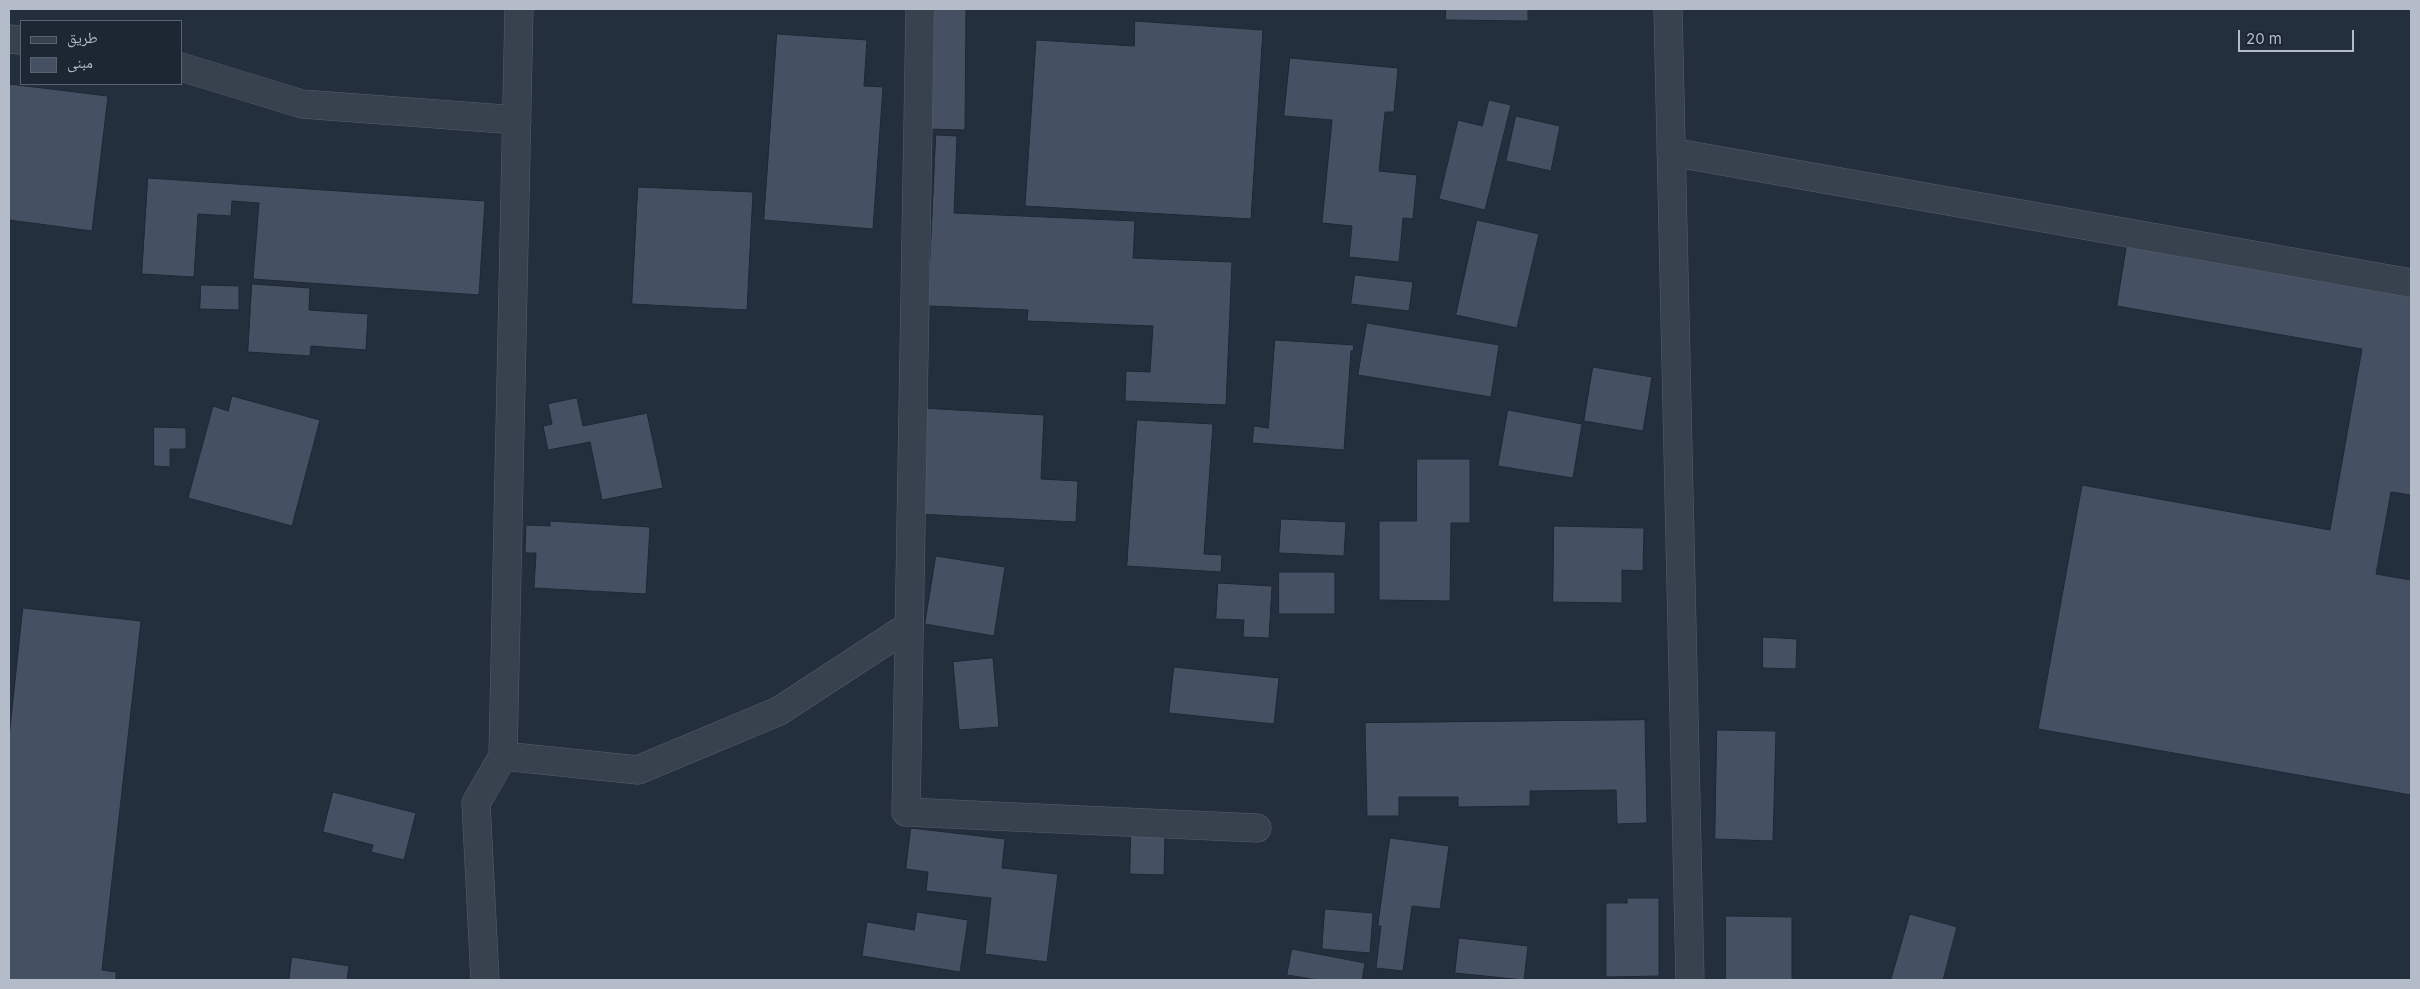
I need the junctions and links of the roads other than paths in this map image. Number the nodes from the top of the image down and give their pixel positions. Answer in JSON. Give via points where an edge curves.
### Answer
{"nodes":[{"id":1,"x":519,"y":9,"type":"edge"},
{"id":2,"x":920,"y":9,"type":"edge"},
{"id":3,"x":1668,"y":9,"type":"edge"},
{"id":4,"x":182,"y":66,"type":"edge"},
{"id":5,"x":517,"y":120,"type":"junction"},
{"id":6,"x":1671,"y":152,"type":"junction"},
{"id":7,"x":2411,"y":283,"type":"edge"},
{"id":8,"x":909,"y":626,"type":"junction"},
{"id":9,"x":503,"y":756,"type":"junction"},
{"id":10,"x":1257,"y":828,"type":"dead end"},
{"id":11,"x":485,"y":980,"type":"edge"},
{"id":12,"x":1690,"y":980,"type":"edge"}],
"edges":[{"from":1,"to":5,"type":"street"},
{"from":2,"to":8,"type":"street"},
{"from":3,"to":6,"type":"street"},
{"from":4,"to":5,"type":"street","via":[[302,104]]},
{"from":5,"to":9,"type":"street"},
{"from":6,"to":7,"type":"street"},
{"from":6,"to":12,"type":"street"},
{"from":8,"to":9,"type":"street","via":[[779,710],[638,770]]},
{"from":8,"to":10,"type":"street","via":[[906,812]]},
{"from":9,"to":11,"type":"street","via":[[476,803]]}]}
